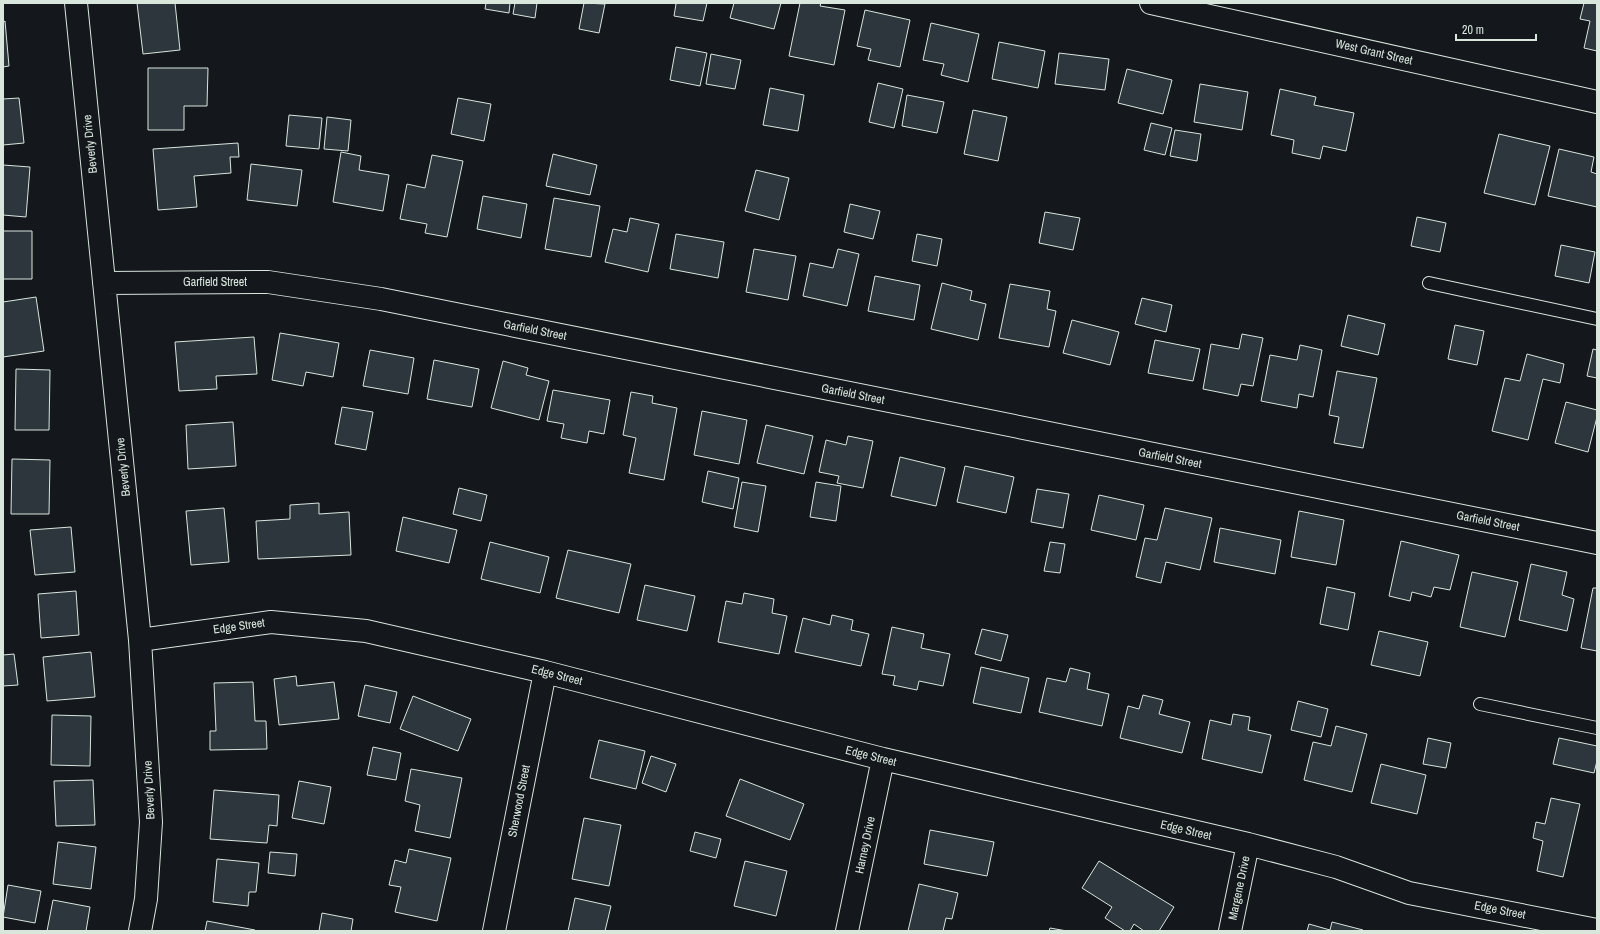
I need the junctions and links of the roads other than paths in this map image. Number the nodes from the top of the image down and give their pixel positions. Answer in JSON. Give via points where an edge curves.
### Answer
{"nodes":[{"id":1,"x":76,"y":3,"type":"edge"},
{"id":2,"x":1151,"y":3,"type":"edge"},
{"id":3,"x":1597,"y":102,"type":"edge"},
{"id":4,"x":104,"y":283,"type":"junction"},
{"id":5,"x":1429,"y":283,"type":"dead end"},
{"id":6,"x":1597,"y":319,"type":"edge"},
{"id":7,"x":1597,"y":543,"type":"edge"},
{"id":8,"x":140,"y":640,"type":"junction"},
{"id":9,"x":544,"y":672,"type":"junction"},
{"id":10,"x":1480,"y":704,"type":"dead end"},
{"id":11,"x":1597,"y":728,"type":"edge"},
{"id":12,"x":883,"y":759,"type":"junction"},
{"id":13,"x":1248,"y":844,"type":"junction"},
{"id":14,"x":1593,"y":930,"type":"edge"},
{"id":15,"x":140,"y":931,"type":"edge"},
{"id":16,"x":494,"y":931,"type":"edge"},
{"id":17,"x":847,"y":931,"type":"edge"},
{"id":18,"x":1230,"y":931,"type":"edge"}],
"edges":[{"from":1,"to":4,"type":"street","name":"Beverly Drive"},
{"from":2,"to":3,"type":"street","name":"West Grant Street"},
{"from":4,"to":7,"type":"street","name":"Garfield Street","via":[[268,282],[381,299]]},
{"from":4,"to":8,"type":"street","name":"Beverly Drive"},
{"from":5,"to":6,"type":"lane"},
{"from":8,"to":9,"type":"street","name":"Edge Street","via":[[271,622],[366,631]]},
{"from":8,"to":15,"type":"street","name":"Beverly Drive","via":[[151,822],[146,899]]},
{"from":9,"to":12,"type":"street","name":"Edge Street"},
{"from":9,"to":16,"type":"street","name":"Sherwood Street"},
{"from":10,"to":11,"type":"lane"},
{"from":12,"to":13,"type":"street","name":"Edge Street"},
{"from":12,"to":17,"type":"street","name":"Harney Drive"},
{"from":13,"to":14,"type":"street","name":"Edge Street","via":[[1336,867],[1409,893]]},
{"from":13,"to":18,"type":"street","name":"Margene Drive"}]}
